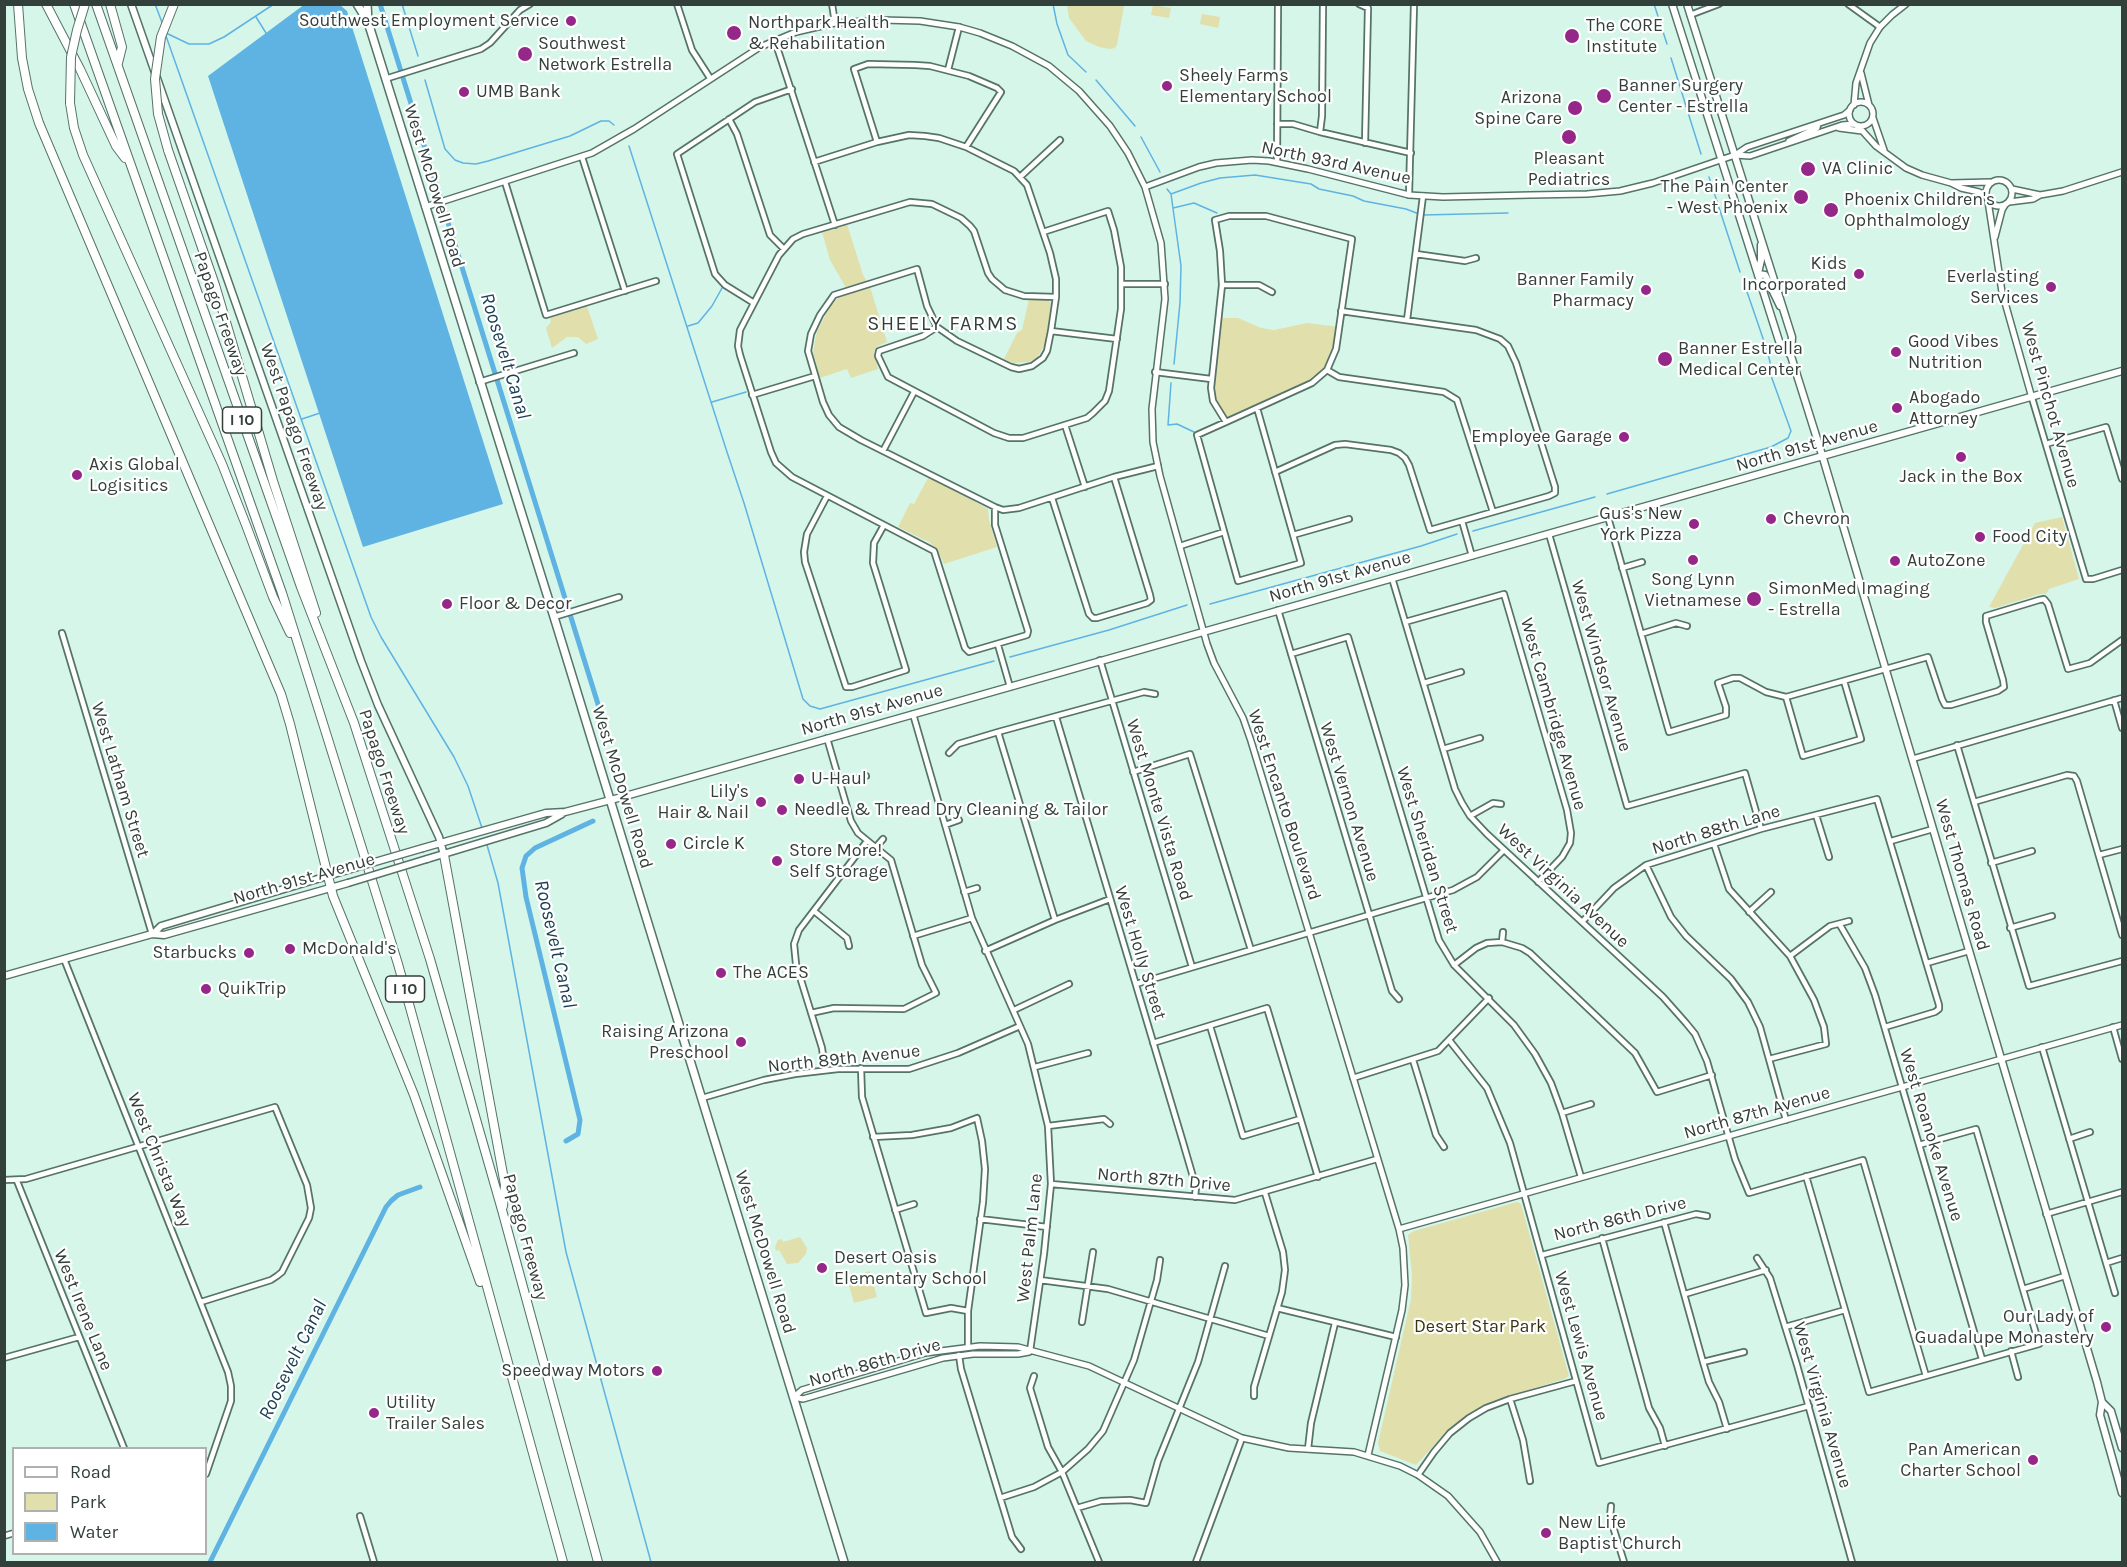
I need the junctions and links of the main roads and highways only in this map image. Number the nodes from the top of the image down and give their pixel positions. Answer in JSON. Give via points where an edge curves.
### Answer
{"nodes":[{"id":1,"x":18,"y":4,"type":"edge"},
{"id":2,"x":46,"y":4,"type":"edge"},
{"id":3,"x":74,"y":4,"type":"edge"},
{"id":4,"x":86,"y":4,"type":"edge"},
{"id":5,"x":96,"y":4,"type":"edge"},
{"id":6,"x":110,"y":4,"type":"edge"},
{"id":7,"x":130,"y":4,"type":"edge"},
{"id":8,"x":174,"y":4,"type":"edge"},
{"id":9,"x":357,"y":4,"type":"edge"},
{"id":10,"x":368,"y":4,"type":"edge"},
{"id":11,"x":1672,"y":4,"type":"edge"},
{"id":12,"x":1687,"y":4,"type":"edge"},
{"id":13,"x":368,"y":21,"type":"junction"},
{"id":14,"x":1684,"y":43,"type":"junction"},
{"id":15,"x":1700,"y":45,"type":"junction"},
{"id":16,"x":117,"y":65,"type":"junction"},
{"id":17,"x":131,"y":167,"type":"junction"},
{"id":18,"x":1761,"y":237,"type":"junction"},
{"id":19,"x":1758,"y":274,"type":"junction"},
{"id":20,"x":1784,"y":312,"type":"junction"},
{"id":21,"x":1791,"y":356,"type":"junction"},
{"id":22,"x":2122,"y":371,"type":"edge"},
{"id":23,"x":1823,"y":458,"type":"junction"},
{"id":24,"x":326,"y":649,"type":"junction"},
{"id":25,"x":301,"y":657,"type":"junction"},
{"id":26,"x":611,"y":800,"type":"junction"},
{"id":27,"x":565,"y":812,"type":"junction"},
{"id":28,"x":441,"y":842,"type":"junction"},
{"id":29,"x":444,"y":855,"type":"junction"},
{"id":30,"x":326,"y":876,"type":"junction"},
{"id":31,"x":330,"y":888,"type":"junction"},
{"id":32,"x":152,"y":934,"type":"junction"},
{"id":33,"x":4,"y":976,"type":"edge"},
{"id":34,"x":502,"y":1210,"type":"junction"},
{"id":35,"x":496,"y":1325,"type":"junction"},
{"id":36,"x":2102,"y":1402,"type":"junction"},
{"id":37,"x":2122,"y":1448,"type":"edge"},
{"id":38,"x":2122,"y":1492,"type":"edge"},
{"id":39,"x":563,"y":1563,"type":"edge"},
{"id":40,"x":598,"y":1563,"type":"edge"},
{"id":41,"x":844,"y":1563,"type":"edge"}],
"edges":[{"from":1,"to":30,"type":"highway","via":[[22,58],[36,116],[281,694]]},
{"from":2,"to":17,"type":"highway","via":[[116,146]]},
{"from":3,"to":17,"type":"highway","name":"Papago Freeway","number":"I 10"},
{"from":4,"to":25,"type":"highway","bridge":true,"via":[[71,57],[74,128],[222,464],[273,597]]},
{"from":5,"to":16,"type":"highway","name":"Papago Freeway","number":"I 10"},
{"from":6,"to":16,"type":"highway","via":[[122,47]]},
{"from":7,"to":28,"type":"main road","name":"West Papago Freeway","via":[[361,661]]},
{"from":8,"to":24,"type":"highway","bridge":true,"via":[[161,37],[155,79],[158,114]]},
{"from":9,"to":13,"type":"main road","name":"West McDowell Road"},
{"from":10,"to":13,"type":"main road","name":"West McDowell Road"},
{"from":11,"to":14,"type":"main road","name":"West Thomas Road"},
{"from":12,"to":15,"type":"main road","name":"West Thomas Road"},
{"from":13,"to":26,"type":"main road","name":"West McDowell Road"},
{"from":14,"to":15,"type":"main road"},
{"from":14,"to":19,"type":"main road","name":"West Thomas Road"},
{"from":15,"to":18,"type":"main road","name":"West Thomas Road"},
{"from":16,"to":24,"type":"highway","name":"Papago Freeway","number":"I 10"},
{"from":17,"to":25,"type":"highway","name":"Papago Freeway","number":"I 10","via":[[282,593]]},
{"from":18,"to":19,"type":"main road"},
{"from":18,"to":20,"type":"main road","name":"West Thomas Road"},
{"from":19,"to":20,"type":"main road","via":[[1765,275]]},
{"from":19,"to":21,"type":"main road","name":"West Thomas Road","via":[[1779,341]]},
{"from":20,"to":21,"type":"main road","name":"West Thomas Road","via":[[1792,337]]},
{"from":21,"to":23,"type":"main road","name":"West Thomas Road"},
{"from":22,"to":23,"type":"main road","name":"North 91st Avenue"},
{"from":23,"to":26,"type":"main road","name":"North 91st Avenue"},
{"from":23,"to":36,"type":"main road","name":"West Thomas Road"},
{"from":24,"to":34,"type":"highway","name":"Papago Freeway","number":"I 10","via":[[354,723],[430,959]]},
{"from":25,"to":35,"type":"highway","name":"Papago Freeway","number":"I 10","via":[[398,964]]},
{"from":26,"to":27,"type":"main road","name":"North 91st Avenue"},
{"from":26,"to":41,"type":"main road","name":"West McDowell Road"},
{"from":27,"to":28,"type":"main road","name":"North 91st Avenue","via":[[546,813]]},
{"from":27,"to":29,"type":"main road","name":"North 91st Avenue","via":[[546,823]]},
{"from":28,"to":29,"type":"main road","name":"West Papago Freeway"},
{"from":28,"to":30,"type":"main road","name":"North 91st Avenue","bridge":true},
{"from":29,"to":31,"type":"main road","name":"North 91st Avenue","bridge":true},
{"from":29,"to":34,"type":"highway","via":[[505,1185]]},
{"from":30,"to":31,"type":"highway"},
{"from":30,"to":32,"type":"main road","name":"North 91st Avenue","via":[[161,926]]},
{"from":31,"to":32,"type":"main road","name":"North 91st Avenue","via":[[164,935]]},
{"from":31,"to":35,"type":"highway","via":[[414,1095]]},
{"from":32,"to":33,"type":"main road","name":"North 91st Avenue"},
{"from":34,"to":40,"type":"highway","name":"Papago Freeway","number":"I 10"},
{"from":35,"to":39,"type":"highway","name":"Papago Freeway","number":"I 10"},
{"from":36,"to":37,"type":"main road","name":"West Thomas Road","via":[[2111,1411]]},
{"from":36,"to":38,"type":"main road","name":"West Thomas Road","via":[[2100,1415]]}]}
